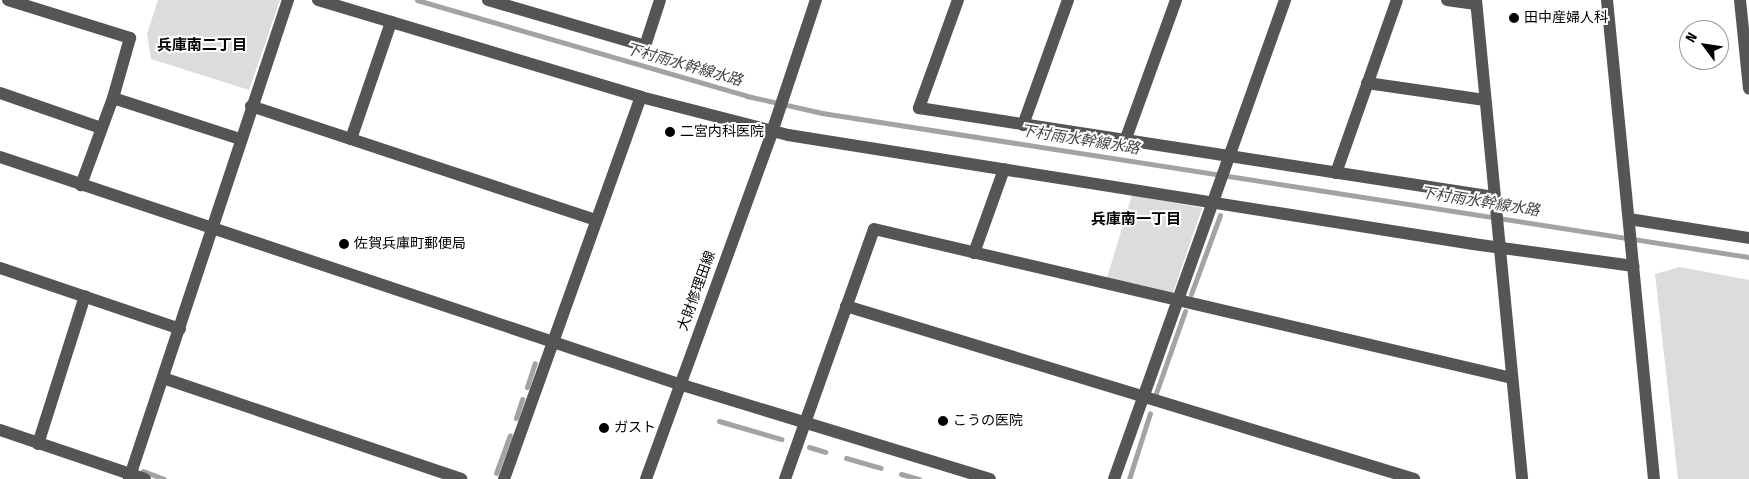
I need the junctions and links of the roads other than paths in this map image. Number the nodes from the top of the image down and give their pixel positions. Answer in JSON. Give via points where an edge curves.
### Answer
{"nodes":[{"id":1,"x":8,"y":0,"type":"edge"},
{"id":2,"x":288,"y":0,"type":"edge"},
{"id":3,"x":318,"y":0,"type":"edge"},
{"id":4,"x":488,"y":0,"type":"edge"},
{"id":5,"x":660,"y":0,"type":"edge"},
{"id":6,"x":816,"y":0,"type":"edge"},
{"id":7,"x":958,"y":0,"type":"edge"},
{"id":8,"x":1068,"y":0,"type":"edge"},
{"id":9,"x":1176,"y":0,"type":"edge"},
{"id":10,"x":1285,"y":0,"type":"edge"},
{"id":11,"x":1397,"y":0,"type":"edge"},
{"id":12,"x":1447,"y":0,"type":"edge"},
{"id":13,"x":1608,"y":0,"type":"edge"},
{"id":14,"x":1740,"y":0,"type":"edge"},
{"id":15,"x":1476,"y":2,"type":"edge"},
{"id":16,"x":391,"y":22,"type":"junction"},
{"id":17,"x":1367,"y":83,"type":"junction"},
{"id":18,"x":1749,"y":89,"type":"edge"},
{"id":19,"x":0,"y":93,"type":"edge"},
{"id":20,"x":641,"y":97,"type":"junction"},
{"id":21,"x":113,"y":98,"type":"junction"},
{"id":22,"x":1485,"y":100,"type":"junction"},
{"id":23,"x":251,"y":106,"type":"junction"},
{"id":24,"x":1023,"y":125,"type":"junction"},
{"id":25,"x":101,"y":128,"type":"junction"},
{"id":26,"x":772,"y":132,"type":"junction"},
{"id":27,"x":240,"y":139,"type":"junction"},
{"id":28,"x":351,"y":139,"type":"junction"},
{"id":29,"x":1125,"y":141,"type":"junction"},
{"id":30,"x":0,"y":157,"type":"edge"},
{"id":31,"x":1228,"y":161,"type":"junction"},
{"id":32,"x":1004,"y":170,"type":"junction"},
{"id":33,"x":1336,"y":173,"type":"junction"},
{"id":34,"x":81,"y":185,"type":"junction"},
{"id":35,"x":1215,"y":197,"type":"junction"},
{"id":36,"x":1494,"y":199,"type":"junction"},
{"id":37,"x":595,"y":220,"type":"junction"},
{"id":38,"x":1629,"y":223,"type":"junction"},
{"id":39,"x":212,"y":228,"type":"junction"},
{"id":40,"x":1749,"y":238,"type":"edge"},
{"id":41,"x":1498,"y":240,"type":"junction"},
{"id":42,"x":974,"y":253,"type":"junction"},
{"id":43,"x":1633,"y":266,"type":"junction"},
{"id":44,"x":0,"y":268,"type":"edge"},
{"id":45,"x":85,"y":296,"type":"junction"},
{"id":46,"x":1178,"y":301,"type":"junction"},
{"id":47,"x":846,"y":306,"type":"junction"},
{"id":48,"x":180,"y":329,"type":"junction"},
{"id":49,"x":552,"y":342,"type":"junction"},
{"id":50,"x":163,"y":378,"type":"junction"},
{"id":51,"x":1512,"y":378,"type":"junction"},
{"id":52,"x":679,"y":384,"type":"junction"},
{"id":53,"x":1143,"y":398,"type":"junction"},
{"id":54,"x":804,"y":422,"type":"junction"},
{"id":55,"x":0,"y":430,"type":"edge"},
{"id":56,"x":38,"y":444,"type":"junction"},
{"id":57,"x":130,"y":476,"type":"edge"},
{"id":58,"x":144,"y":479,"type":"edge"},
{"id":59,"x":461,"y":479,"type":"edge"},
{"id":60,"x":504,"y":479,"type":"edge"},
{"id":61,"x":646,"y":479,"type":"edge"},
{"id":62,"x":784,"y":479,"type":"edge"},
{"id":63,"x":990,"y":479,"type":"edge"},
{"id":64,"x":1114,"y":479,"type":"edge"},
{"id":65,"x":1414,"y":479,"type":"edge"},
{"id":66,"x":1522,"y":479,"type":"edge"},
{"id":67,"x":1654,"y":479,"type":"edge"}],
"edges":[{"from":1,"to":21,"type":"street","via":[[130,38]]},
{"from":2,"to":23,"type":"street"},
{"from":3,"to":16,"type":"street"},
{"from":4,"to":5,"type":"street","via":[[645,46]]},
{"from":6,"to":26,"type":"street","name":"大財修理田線"},
{"from":7,"to":24,"type":"street","via":[[919,108]]},
{"from":8,"to":24,"type":"street"},
{"from":9,"to":29,"type":"street"},
{"from":10,"to":31,"type":"street"},
{"from":11,"to":17,"type":"street"},
{"from":12,"to":15,"type":"street"},
{"from":13,"to":38,"type":"street"},
{"from":14,"to":18,"type":"street"},
{"from":15,"to":22,"type":"street"},
{"from":16,"to":20,"type":"street"},
{"from":16,"to":28,"type":"street"},
{"from":17,"to":22,"type":"street"},
{"from":17,"to":33,"type":"street"},
{"from":19,"to":25,"type":"street"},
{"from":20,"to":26,"type":"street"},
{"from":20,"to":37,"type":"street"},
{"from":21,"to":25,"type":"street"},
{"from":21,"to":27,"type":"street"},
{"from":22,"to":36,"type":"street"},
{"from":23,"to":27,"type":"street"},
{"from":23,"to":28,"type":"street"},
{"from":24,"to":29,"type":"street"},
{"from":25,"to":34,"type":"street"},
{"from":26,"to":32,"type":"street"},
{"from":26,"to":52,"type":"street","name":"大財修理田線"},
{"from":27,"to":39,"type":"street"},
{"from":28,"to":37,"type":"street"},
{"from":29,"to":31,"type":"street"},
{"from":30,"to":34,"type":"street"},
{"from":31,"to":33,"type":"street"},
{"from":31,"to":35,"type":"street"},
{"from":32,"to":35,"type":"street"},
{"from":32,"to":42,"type":"street"},
{"from":33,"to":36,"type":"street"},
{"from":34,"to":39,"type":"street"},
{"from":35,"to":41,"type":"street"},
{"from":35,"to":46,"type":"street"},
{"from":36,"to":41,"type":"street"},
{"from":37,"to":49,"type":"street"},
{"from":38,"to":40,"type":"street"},
{"from":38,"to":43,"type":"street"},
{"from":39,"to":48,"type":"street"},
{"from":39,"to":49,"type":"street"},
{"from":41,"to":43,"type":"street"},
{"from":41,"to":51,"type":"street"},
{"from":42,"to":46,"type":"street"},
{"from":42,"to":47,"type":"street","via":[[874,229]]},
{"from":43,"to":67,"type":"street"},
{"from":44,"to":45,"type":"street"},
{"from":45,"to":48,"type":"street"},
{"from":45,"to":56,"type":"street"},
{"from":46,"to":51,"type":"street"},
{"from":46,"to":53,"type":"street"},
{"from":47,"to":53,"type":"street"},
{"from":47,"to":54,"type":"street"},
{"from":48,"to":50,"type":"street"},
{"from":49,"to":52,"type":"street"},
{"from":49,"to":60,"type":"street"},
{"from":50,"to":57,"type":"street"},
{"from":50,"to":59,"type":"street"},
{"from":51,"to":66,"type":"street"},
{"from":52,"to":54,"type":"street"},
{"from":52,"to":61,"type":"street","name":"大財修理田線"},
{"from":53,"to":64,"type":"street"},
{"from":53,"to":65,"type":"street"},
{"from":54,"to":62,"type":"street"},
{"from":54,"to":63,"type":"street"},
{"from":55,"to":56,"type":"street"},
{"from":56,"to":57,"type":"street"},
{"from":57,"to":58,"type":"street"}]}
